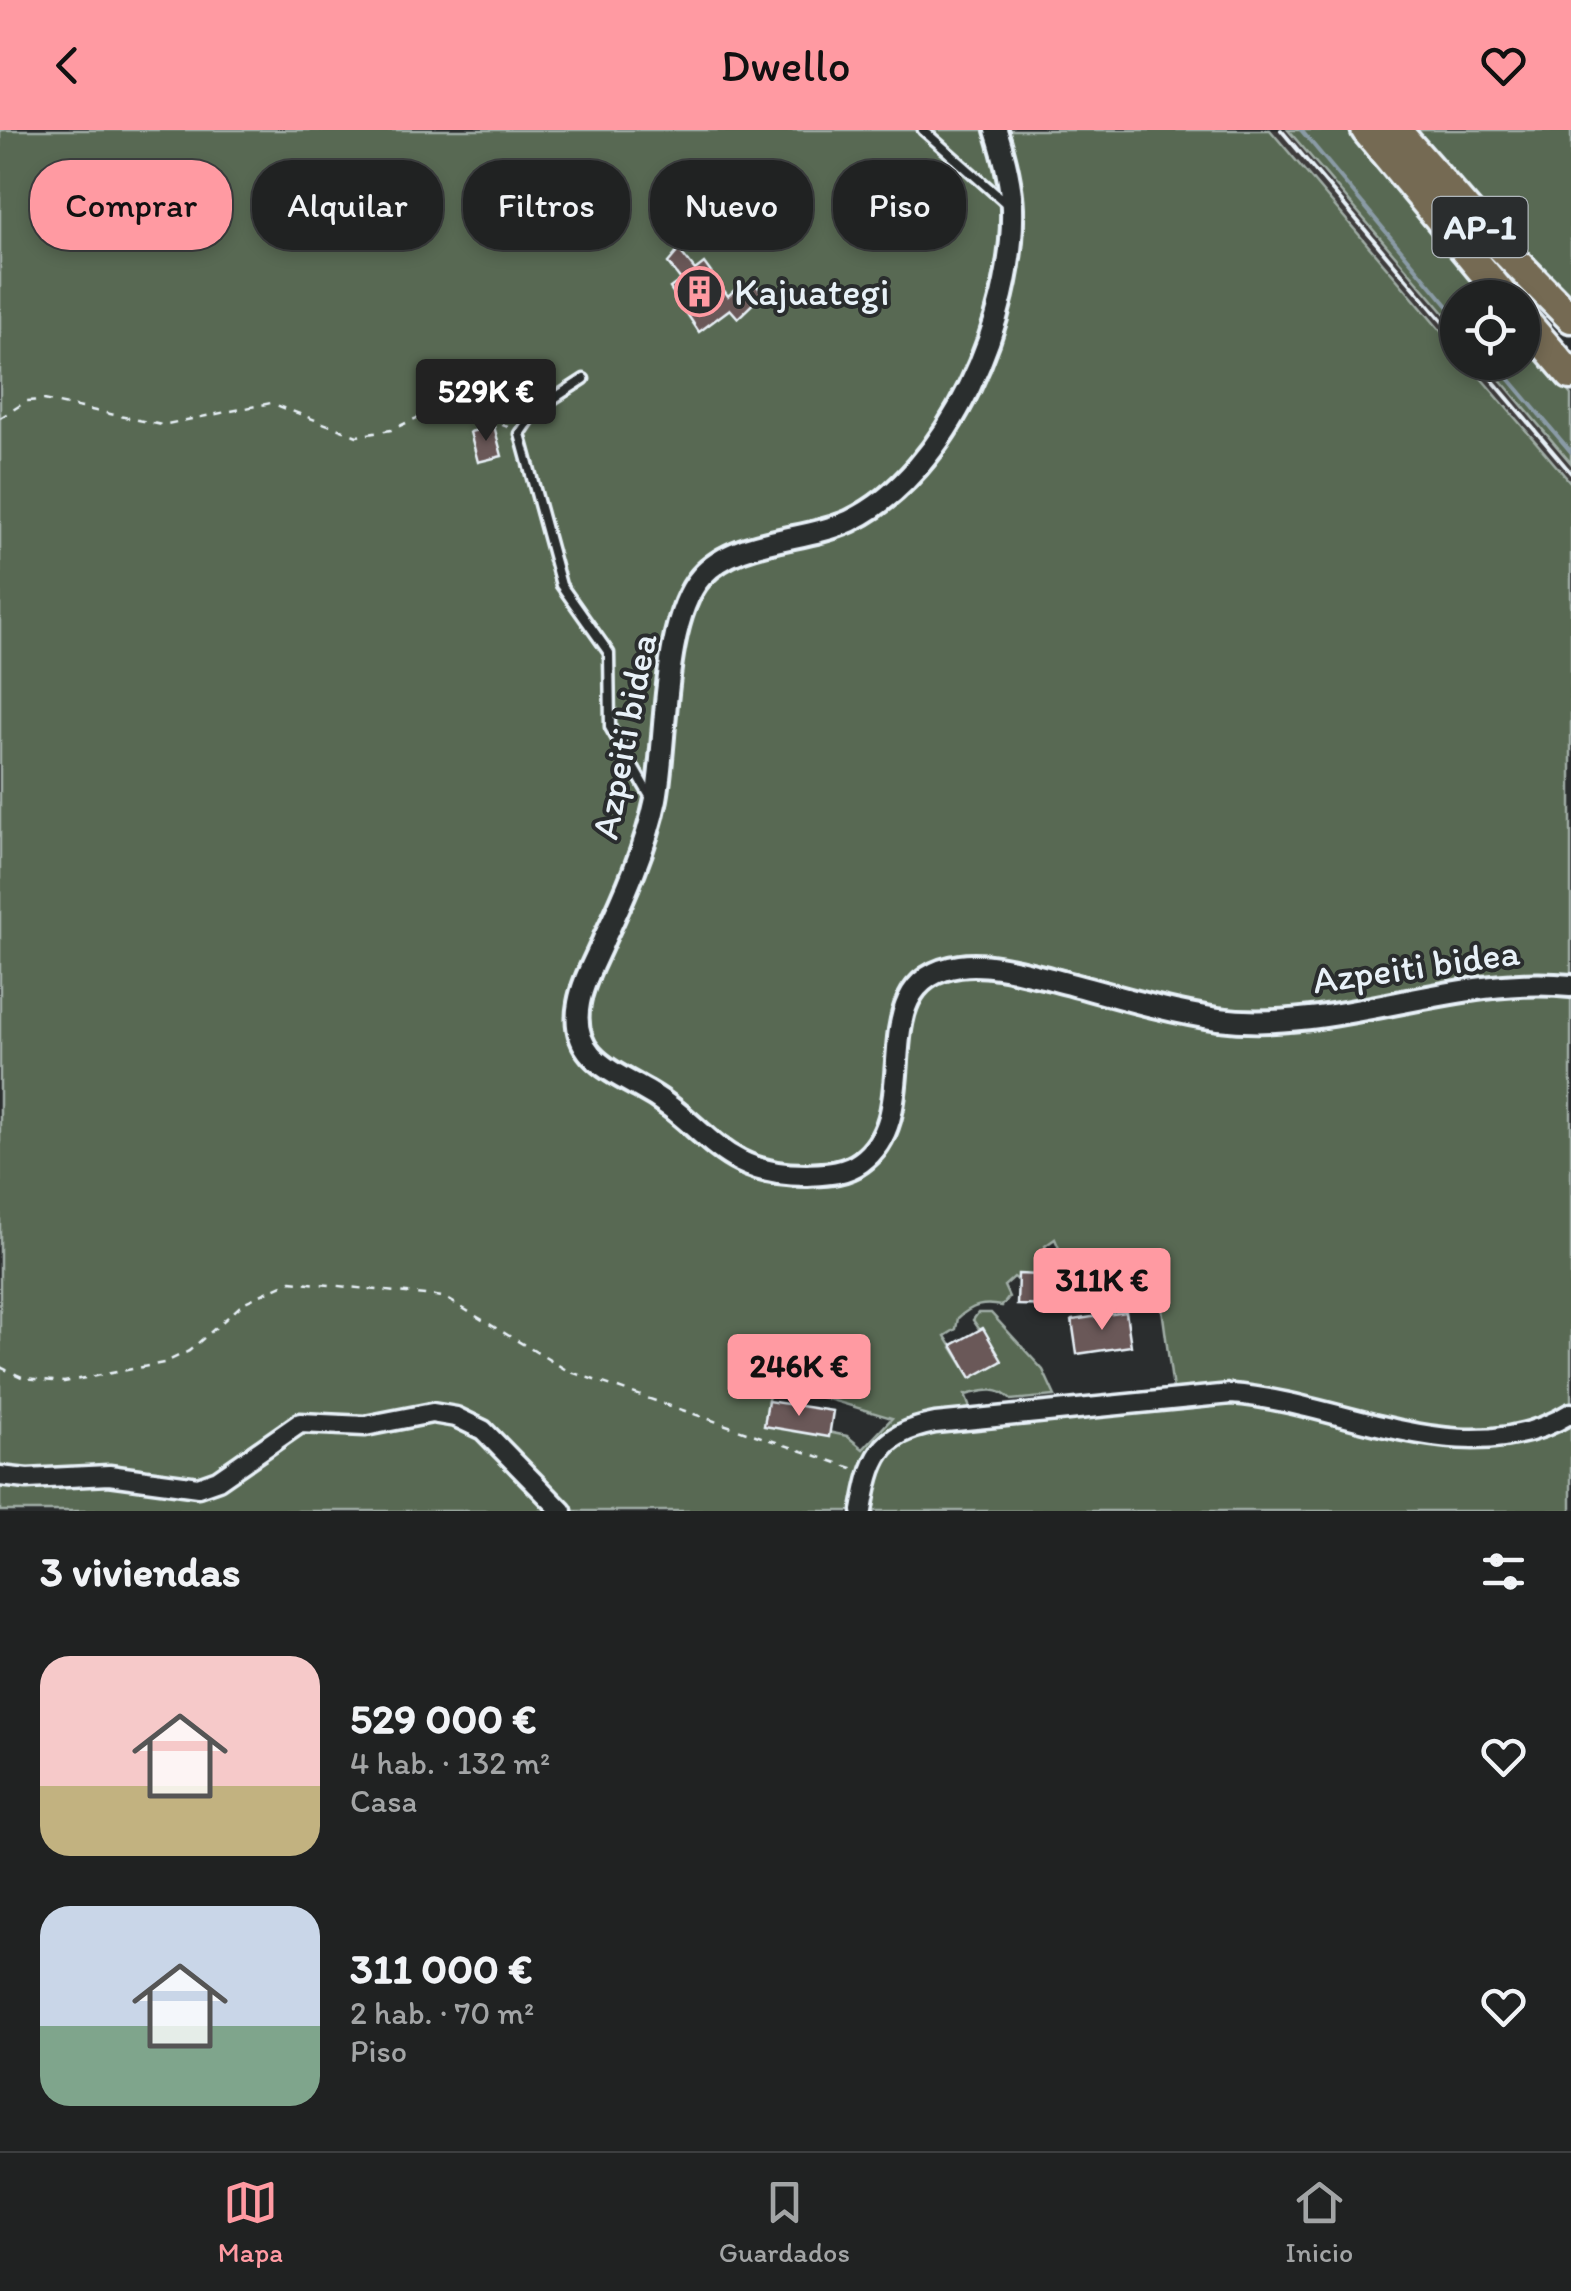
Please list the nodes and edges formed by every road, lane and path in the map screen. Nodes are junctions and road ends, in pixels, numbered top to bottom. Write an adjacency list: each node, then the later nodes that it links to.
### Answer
1 (923, 130): 5 (lane)
2 (996, 130): 5 (main road, Azpeiti bidea)
3 (1366, 130): 6 (highway, AP-1)
4 (1396, 130): 7 (highway, AP-1)
5 (1012, 208): 13 (main road, Azpeiti bidea)
6 (1490, 280)
7 (1571, 318)
8 (1540, 339): 9 (highway)
9 (1571, 374)
10 (584, 379): 12 (lane)
11 (0, 418): 12 (path)
12 (519, 430): 13 (lane)
13 (654, 805): 14 (main road, Azpeiti bidea)
14 (1571, 986)
15 (0, 1368): 17 (path)
16 (1571, 1413): 17 (street)
17 (868, 1474): 20 (street)
18 (0, 1476): 19 (street)
19 (562, 1511)
20 (862, 1511)

